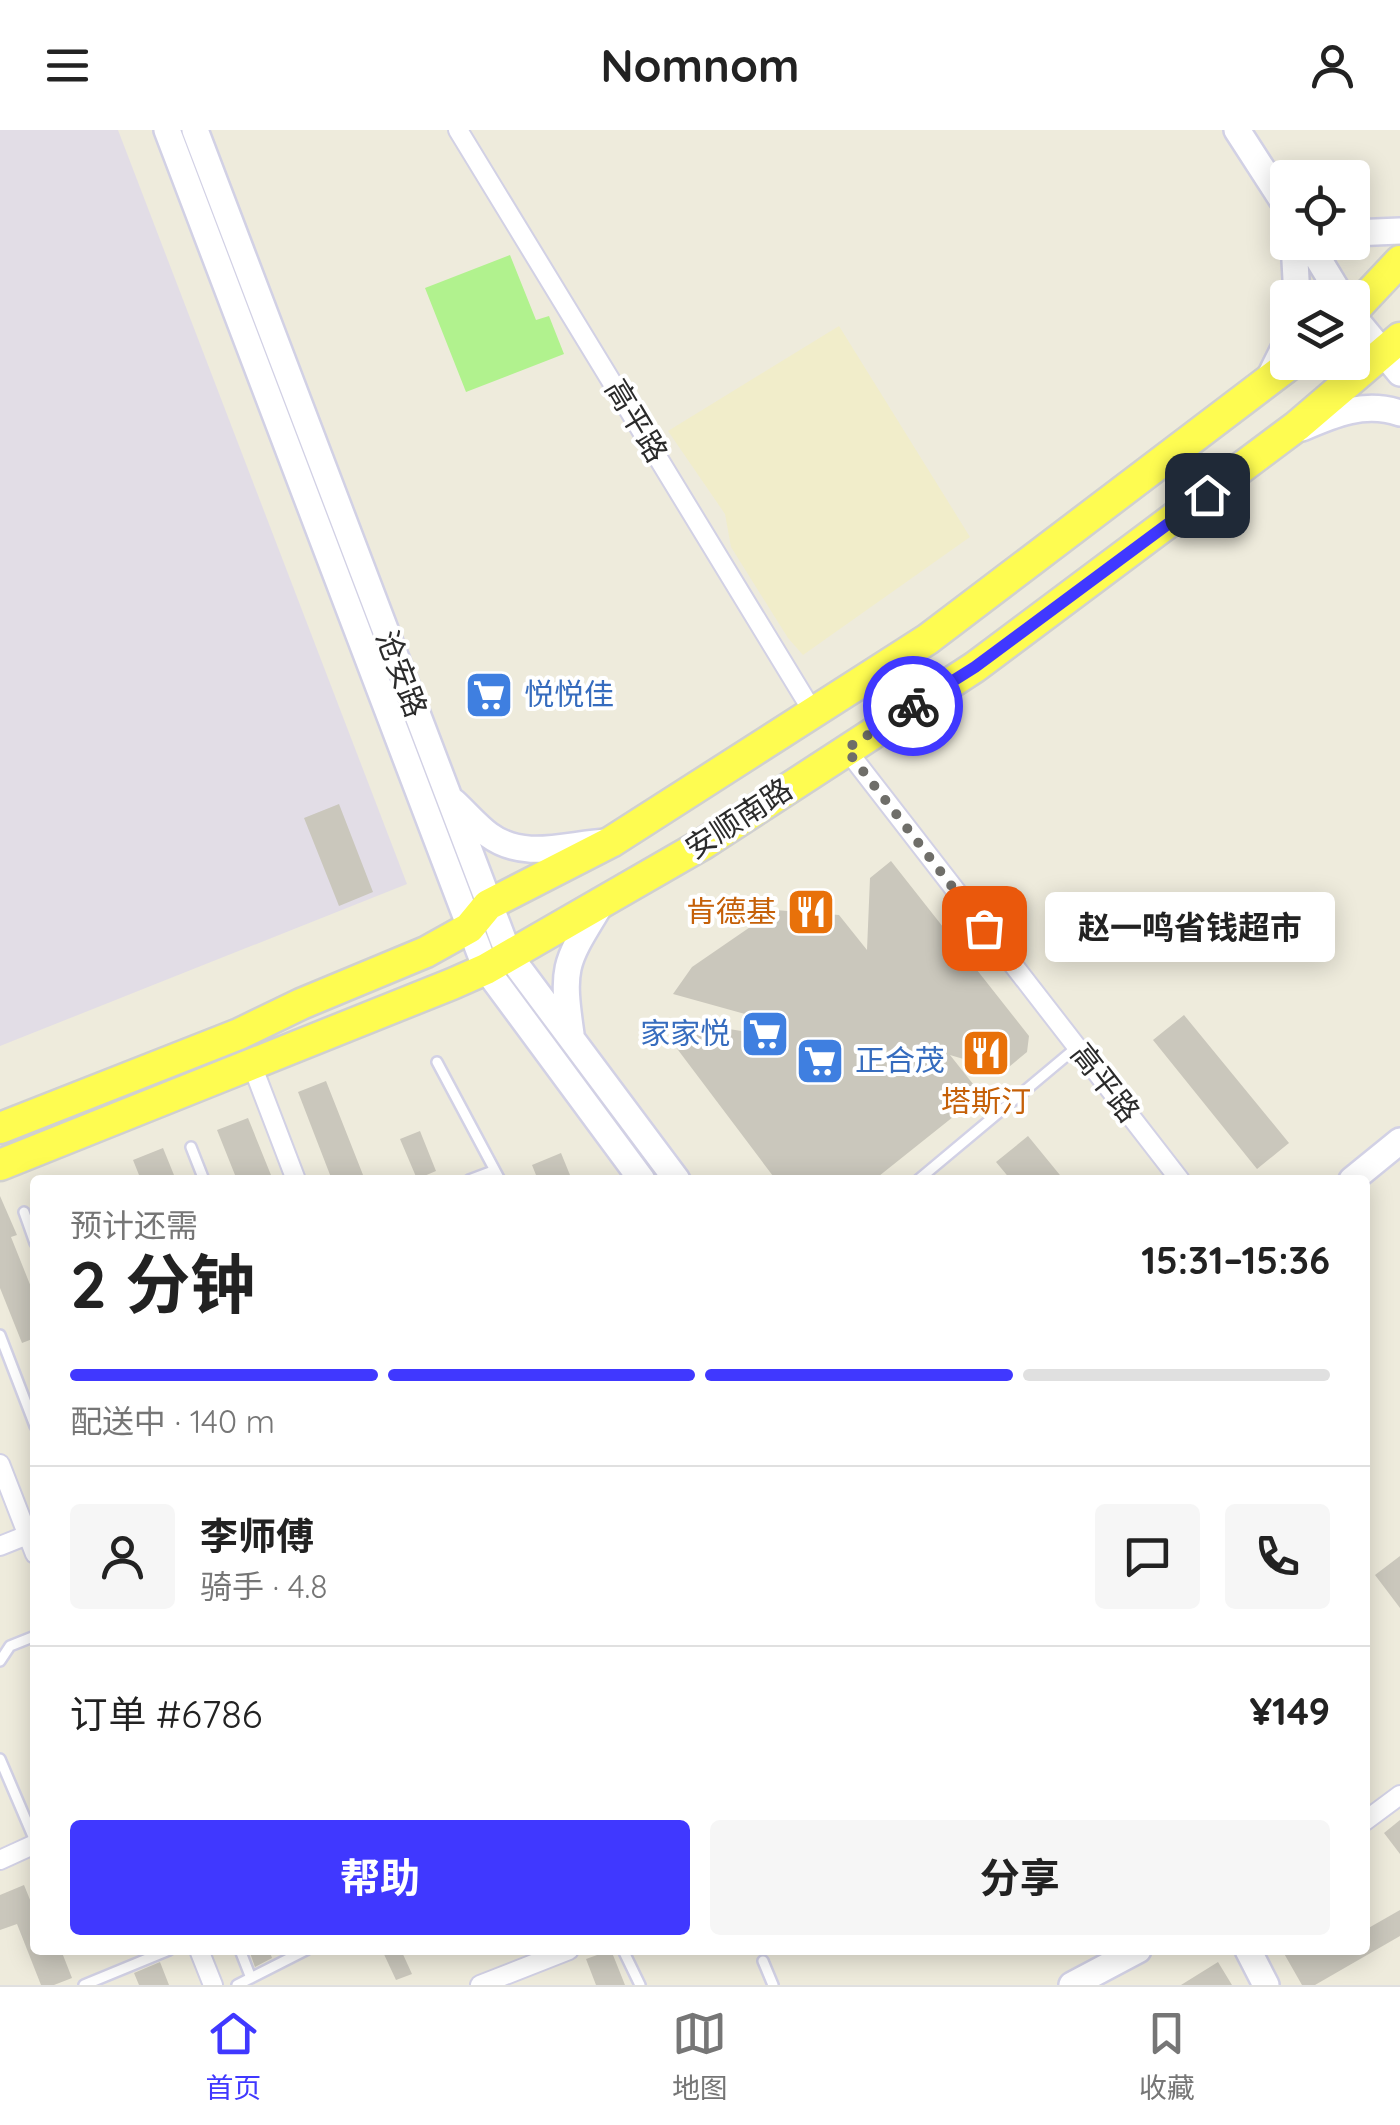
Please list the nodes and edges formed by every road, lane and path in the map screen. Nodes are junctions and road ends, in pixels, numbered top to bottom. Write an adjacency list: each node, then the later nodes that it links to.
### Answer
1 (167, 130): 22 (street)
2 (195, 130): 19 (street, 沧安路)
3 (458, 130): 17 (street, 高平路)
4 (1237, 130): 5 (street)
5 (1270, 181)
6 (1400, 231): 7 (street)
7 (1370, 232)
8 (1400, 261): 9 (main road)
9 (1370, 294)
10 (1370, 331): 11 (street)
11 (1394, 355): 16 (main road, 安顺南路)
12 (1270, 375): 14 (street)
13 (1272, 380): 14 (main road, 安顺南路)
14 (1264, 387): 17 (main road, 安顺南路)
15 (1400, 412): 16 (street)
16 (1283, 436): 18 (main road, 安顺南路)
17 (813, 712): 20 (main road, 安顺南路)
18 (846, 749): 21 (main road, 安顺南路); 25 (street, 高平路)
19 (447, 795): 20 (street); 22 (street, 沧安路)
20 (612, 842): 22 (main road, 安顺南路)
21 (601, 904): 23 (main road, 安顺南路); 24 (street)
22 (478, 917): 23 (street, 沧安路); 28 (main road, 安顺南路)
23 (498, 962): 24 (street, 沧安路); 27 (main road, 安顺南路); 35 (street, 沧安路)
24 (571, 1039): 36 (street, 沧安路)
25 (1077, 1047): 37 (lane); 38 (street, 高平路)
26 (436, 1062): 34 (lane)
27 (252, 1065): 31 (main road, 安顺南路); 33 (street)
28 (0, 1128)
29 (191, 1147): 32 (lane)
30 (1397, 1151): 39 (street)
31 (0, 1166)
32 (202, 1175)
33 (294, 1175)
34 (496, 1175)
35 (639, 1175)
36 (673, 1175)
37 (924, 1175)
38 (1176, 1175)
39 (1360, 1175)
40 (24, 1212): 41 (lane)
41 (30, 1229)
42 (0, 1335): 43 (lane)
43 (30, 1413)
44 (0, 1464): 45 (street)
45 (30, 1532)
46 (30, 1534): 47 (street)
47 (0, 1546)
48 (30, 1638): 49 (lane)
49 (0, 1661)
50 (0, 1760): 53 (lane)
51 (1400, 1795): 52 (street)
52 (1370, 1818)
53 (30, 1830)
54 (30, 1845): 55 (street)
55 (0, 1860)
56 (158, 1955): 66 (lane)
57 (200, 1955): 67 (street)
58 (242, 1955): 65 (lane)
59 (296, 1955): 65 (lane)
60 (544, 1955): 69 (street)
61 (625, 1955): 70 (lane)
62 (1129, 1955): 72 (street)
63 (1251, 1955): 73 (street)
64 (763, 1961): 71 (lane)
65 (252, 1978): 68 (lane)
66 (84, 1985)
67 (213, 1985)
68 (238, 1985)
69 (480, 1985)
70 (640, 1985)
71 (773, 1985)
72 (1072, 1985)
73 (1266, 1985)

